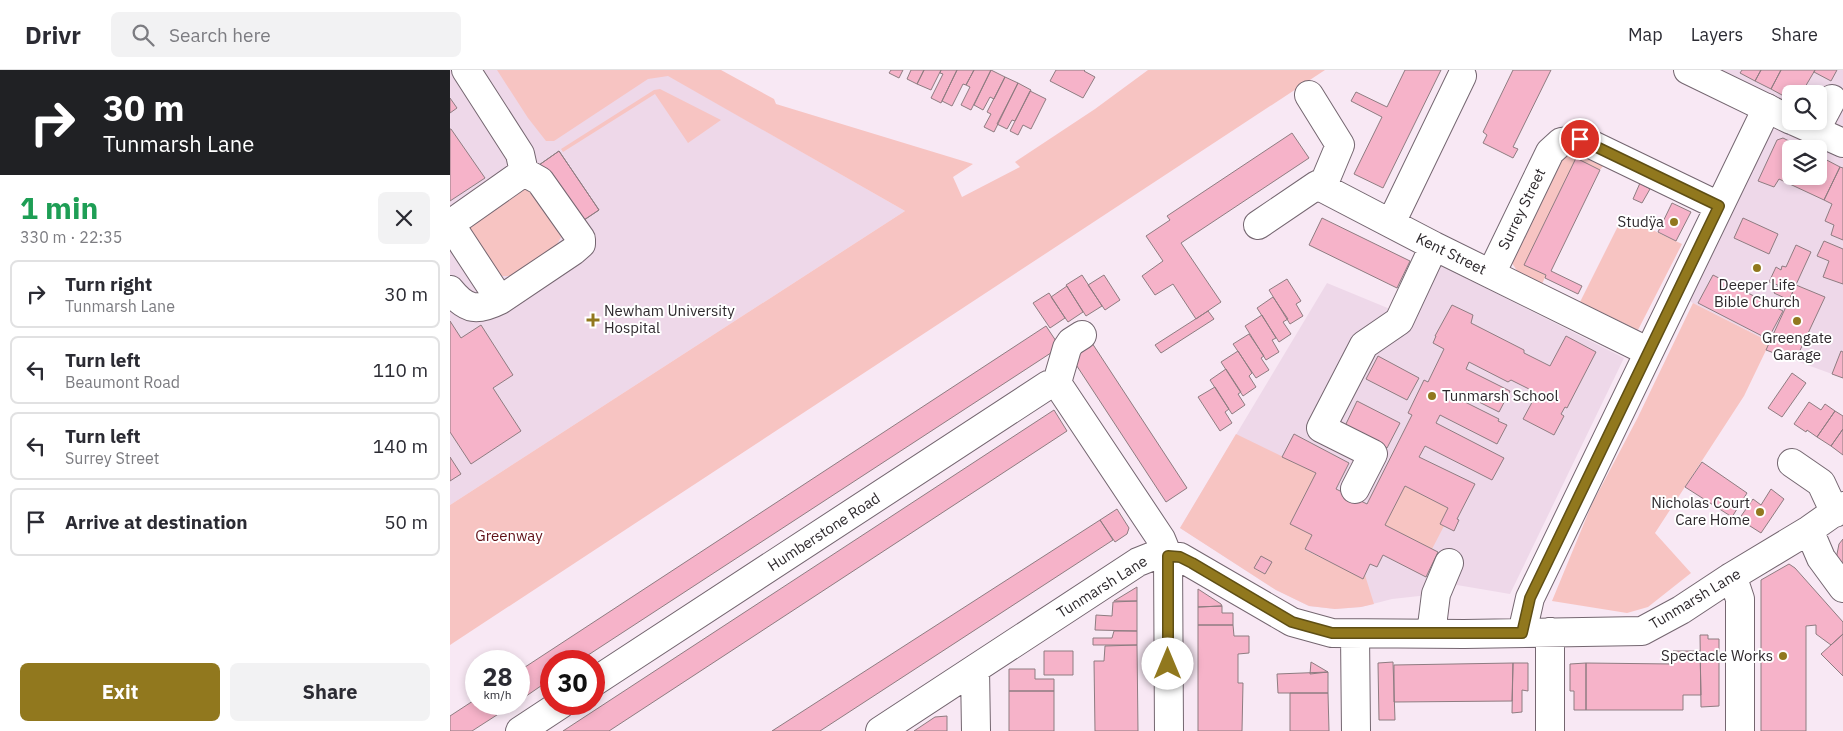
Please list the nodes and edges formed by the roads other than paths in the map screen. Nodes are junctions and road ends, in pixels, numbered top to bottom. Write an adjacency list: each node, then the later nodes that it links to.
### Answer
1 (466, 70): 11 (street)
2 (1688, 70): 7 (street)
3 (1462, 76): 14 (street)
4 (1309, 95): 12 (street)
5 (1832, 99): 6 (street)
6 (1827, 103)
7 (1767, 108): 8 (street); 13 (street)
8 (1782, 115)
9 (1814, 130): 10 (street)
10 (1843, 143)
11 (524, 172): 15 (street); 20 (street)
12 (1322, 188): 14 (street, Kent Street); 16 (street)
13 (1719, 206): 18 (street, Surrey Street); 22 (street)
14 (1391, 223): 17 (street, Kent Street)
15 (452, 224): 20 (street)
16 (1258, 225)
17 (1434, 246): 18 (street, Kent Street); 25 (street)
18 (1491, 274): 22 (street, Kent Street)
19 (450, 290): 20 (street)
20 (500, 300)
21 (1082, 334): 23 (street)
22 (1649, 352): 33 (street)
23 (1056, 386): 28 (street); 37 (street, Humberstone Road)
24 (1792, 463): 26 (street)
25 (1355, 490)
26 (1839, 509): 27 (street, Tunmarsh Lane)
27 (1809, 530): 30 (street, Tunmarsh Lane); 31 (street)
28 (1168, 556): 34 (street, Tunmarsh Lane); 36 (street, Tunmarsh Lane); 42 (street)
29 (1449, 563): 35 (street)
30 (1731, 577): 32 (street, Tunmarsh Lane); 45 (street)
31 (1843, 588)
32 (1550, 632): 33 (street, Tunmarsh Lane); 44 (street)
33 (1522, 633): 35 (street, Tunmarsh Lane)
34 (1355, 634): 35 (street, Tunmarsh Lane); 43 (street)
35 (1431, 634)
36 (975, 669): 40 (street, Tunmarsh Lane); 41 (street)
37 (605, 675)
38 (544, 715): 39 (street)
39 (520, 731)
40 (880, 731)
41 (976, 731)
42 (1169, 731)
43 (1356, 731)
44 (1550, 731)
45 (1740, 731)

